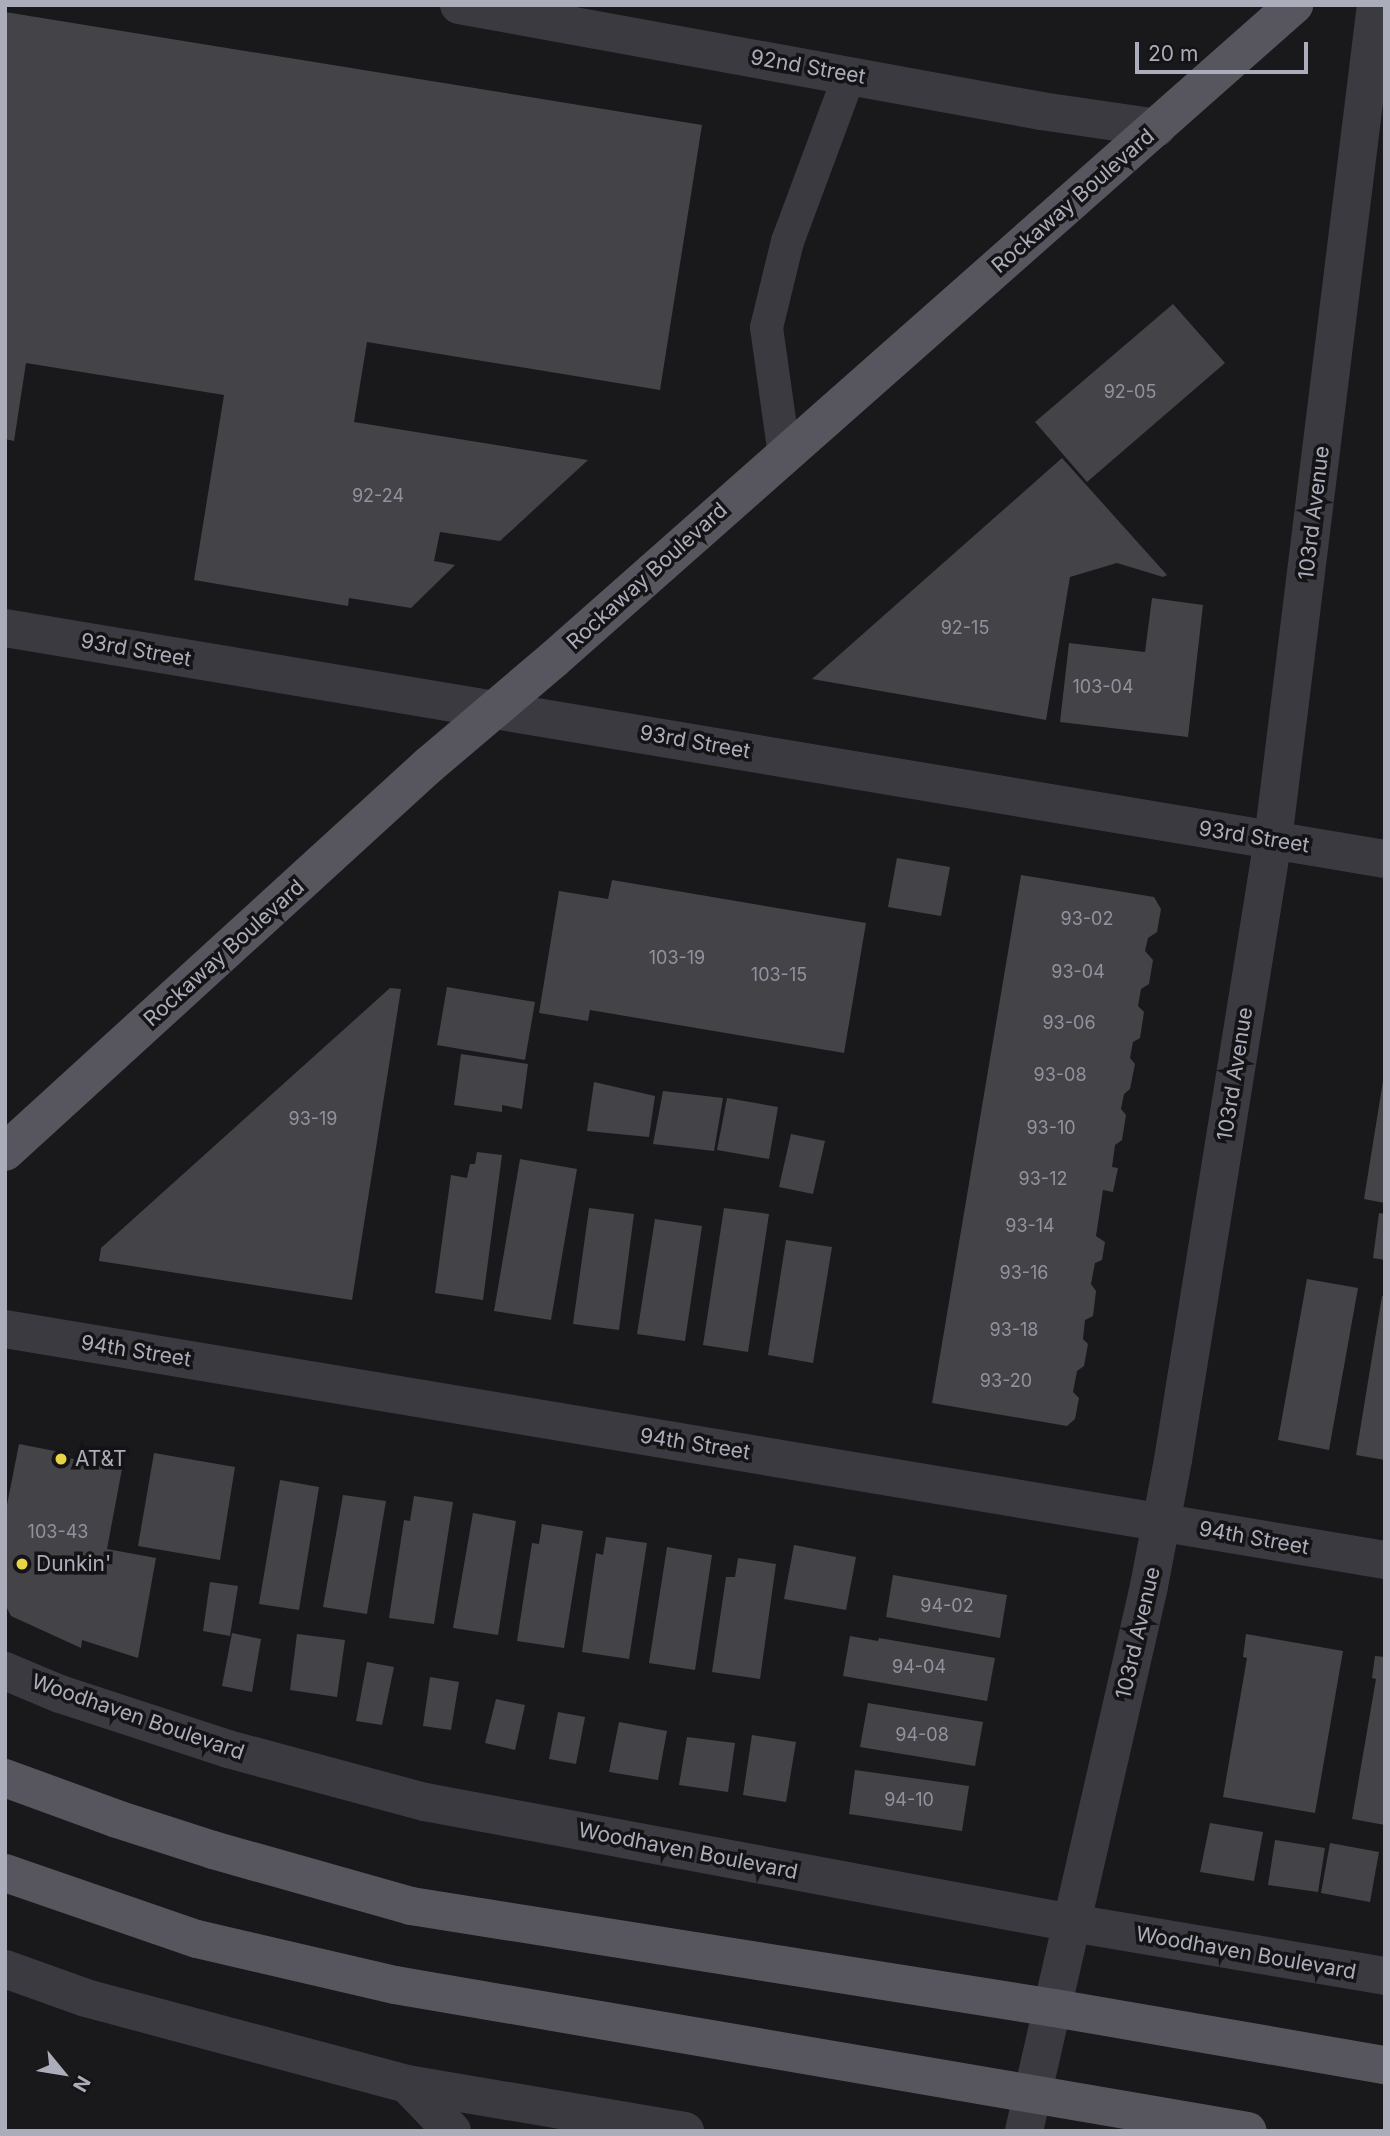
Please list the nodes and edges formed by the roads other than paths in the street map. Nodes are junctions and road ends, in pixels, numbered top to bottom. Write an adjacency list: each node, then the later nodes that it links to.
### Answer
1 (459, 5): 4 (street, 92nd Street)
2 (1294, 5): 5 (main road, Rockaway Boulevard)
3 (1376, 5): 6 (street, 103rd Avenue)
4 (849, 74): 5 (street, 92nd Street); 7 (lane)
5 (1157, 128): 7 (main road, Rockaway Boulevard)
6 (1371, 160): 10 (street, 103rd Avenue)
7 (783, 455): 9 (main road, Rockaway Boulevard)
8 (5, 628): 9 (street, 93rd Street)
9 (491, 711): 10 (street, 93rd Street); 12 (main road, Rockaway Boulevard)
10 (1273, 840): 11 (street, 93rd Street); 14 (street, 103rd Avenue)
11 (1385, 859)
12 (5, 1152)
13 (5, 1329): 14 (street, 94th Street)
14 (1163, 1523): 15 (street, 94th Street); 19 (street, 103rd Avenue)
15 (1385, 1560)
16 (5, 1671): 19 (street, Woodhaven Boulevard)
17 (5, 1778): 22 (main road)
18 (5, 1873): 25 (main road)
19 (1072, 1923): 21 (street, Woodhaven Boulevard); 22 (street, 103rd Avenue)
20 (5, 1969): 24 (street)
21 (1385, 1976)
22 (1054, 2008): 23 (main road); 25 (street, 103rd Avenue)
23 (1385, 2065)
24 (407, 2084): 26 (street); 27 (street)
25 (1028, 2113): 28 (main road)
26 (453, 2131)
27 (685, 2131)
28 (1248, 2131)

